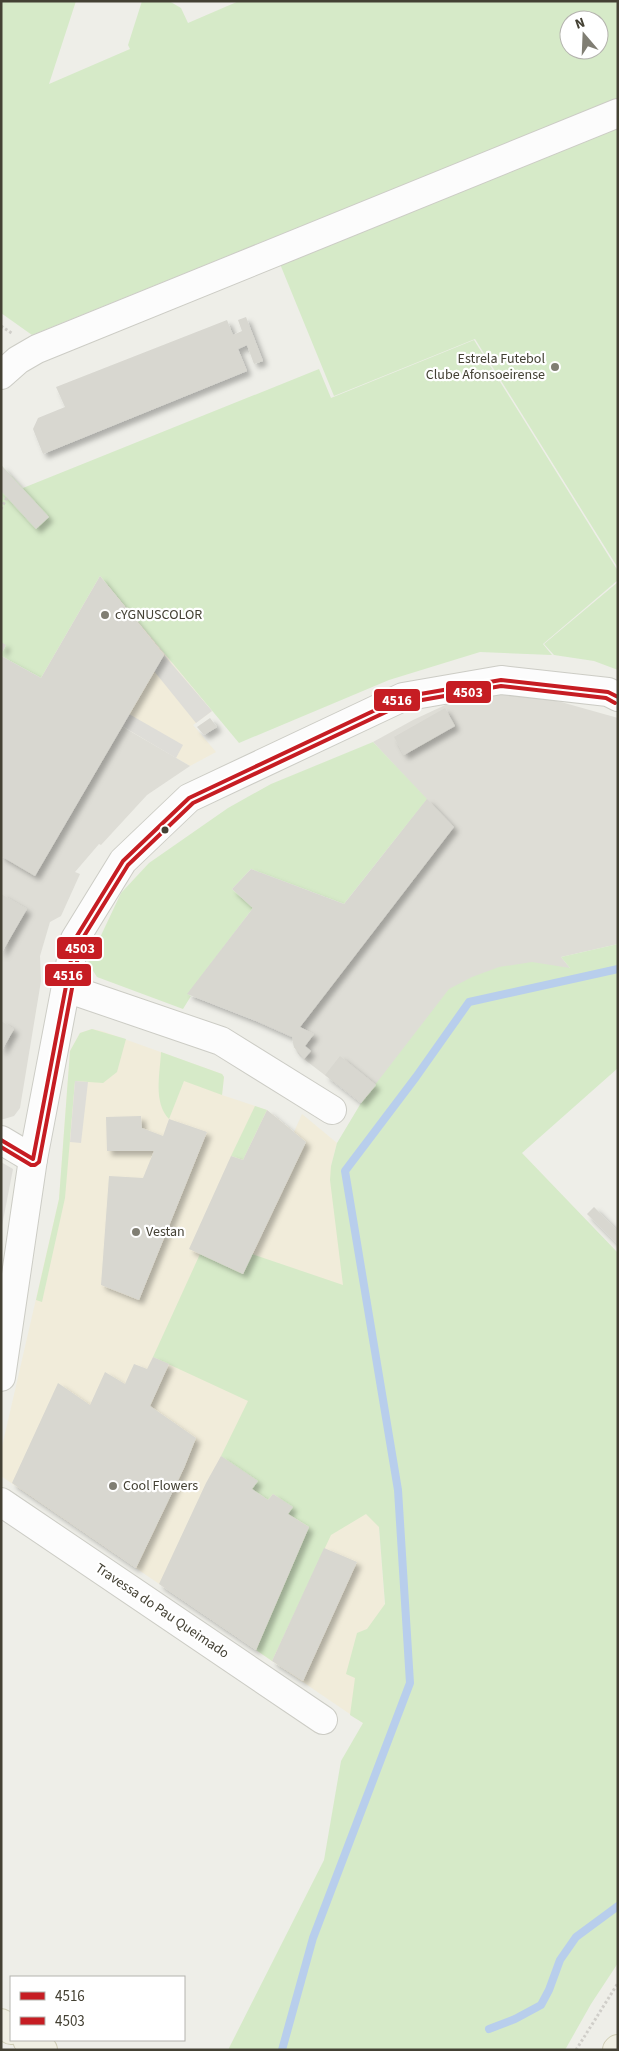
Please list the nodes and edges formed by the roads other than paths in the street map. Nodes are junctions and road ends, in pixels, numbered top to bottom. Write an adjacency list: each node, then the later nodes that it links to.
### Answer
1 (618, 113): 2 (street)
2 (1, 375)
3 (618, 697): 4 (street)
4 (66, 988): 5 (street); 7 (street)
5 (332, 1110)
6 (1, 1140): 7 (street)
7 (32, 1159): 8 (street)
8 (1, 1377)
9 (1, 1502): 10 (street, Travessa do Pau Queimado)
10 (323, 1720)
11 (29, 2041): 12 (main road)
12 (43, 2050)

